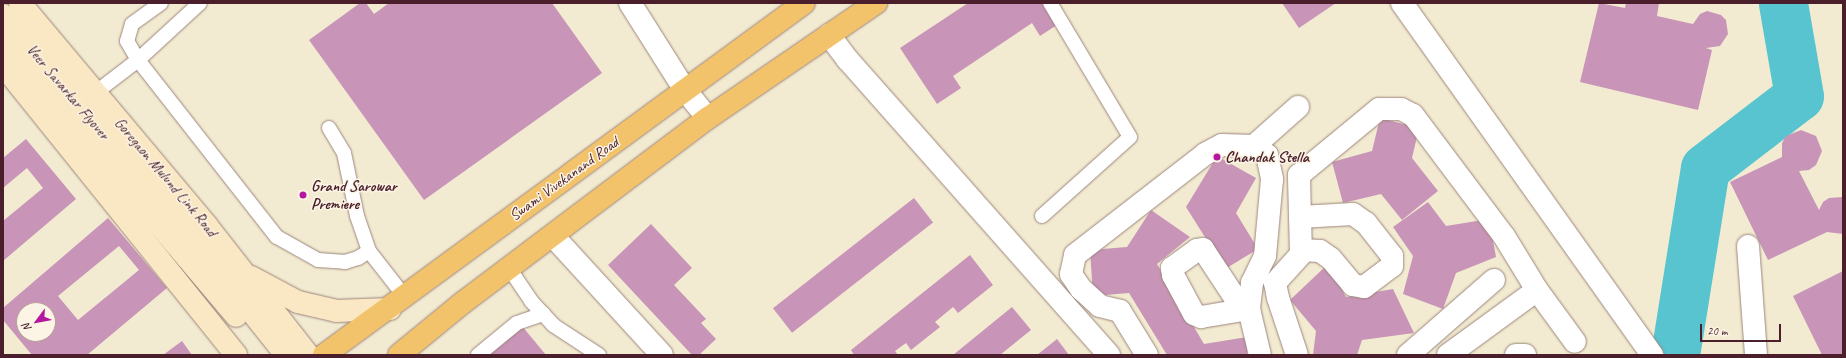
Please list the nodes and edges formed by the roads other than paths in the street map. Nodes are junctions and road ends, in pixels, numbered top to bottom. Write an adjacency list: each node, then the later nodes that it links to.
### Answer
1 (20, 3): 15 (main road, Goregaon Mulund Link Road)
2 (161, 3): 12 (lane)
3 (200, 3): 12 (lane)
4 (630, 3): 14 (street)
5 (804, 3): 14 (main road, Swami Vivekanand Road)
6 (876, 3): 10 (main road)
7 (1050, 3): 20 (lane)
8 (1402, 3): 33 (street)
9 (3, 15): 37 (main road, Veer Savarkar Flyover)
10 (829, 35): 17 (main road); 43 (street)
11 (3, 40): 36 (main road, Veer Savarkar Flyover)
12 (138, 60): 15 (lane); 26 (lane)
13 (4, 68): 35 (main road)
14 (685, 90): 17 (street); 30 (main road, Swami Vivekanand Road)
15 (95, 93): 22 (main road, Goregaon Mulund Link Road)
16 (1298, 107): 19 (street)
17 (708, 118): 23 (main road)
18 (329, 128): 26 (lane)
19 (1254, 146): 44 (street); 45 (street)
20 (1042, 216)
21 (1300, 217): 25 (street); 25 (street); 29 (street)
22 (207, 226): 30 (main road); 38 (main road, Goregaon Mulund Link Road)
23 (553, 236): 27 (main road); 42 (street)
24 (1748, 246): 51 (street)
25 (1301, 250): 46 (street)
26 (369, 251): 30 (lane)
27 (509, 268): 31 (lane); 34 (main road)
28 (1494, 280): 47 (street)
29 (1537, 290): 32 (street); 48 (street)
30 (398, 303): 39 (main road, Swami Vivekanand Road)
31 (543, 314): 40 (lane); 41 (lane)
32 (1575, 342)
33 (1648, 351)
34 (406, 352)
35 (236, 355)
36 (270, 355)
37 (286, 355)
38 (308, 355)
39 (324, 355)
40 (478, 355)
41 (599, 355)
42 (662, 355)
43 (1109, 355)
44 (1147, 355)
45 (1260, 355)
46 (1297, 355)
47 (1408, 355)
48 (1448, 355)
49 (1516, 355): 50 (street)
50 (1525, 355)
51 (1756, 355)

